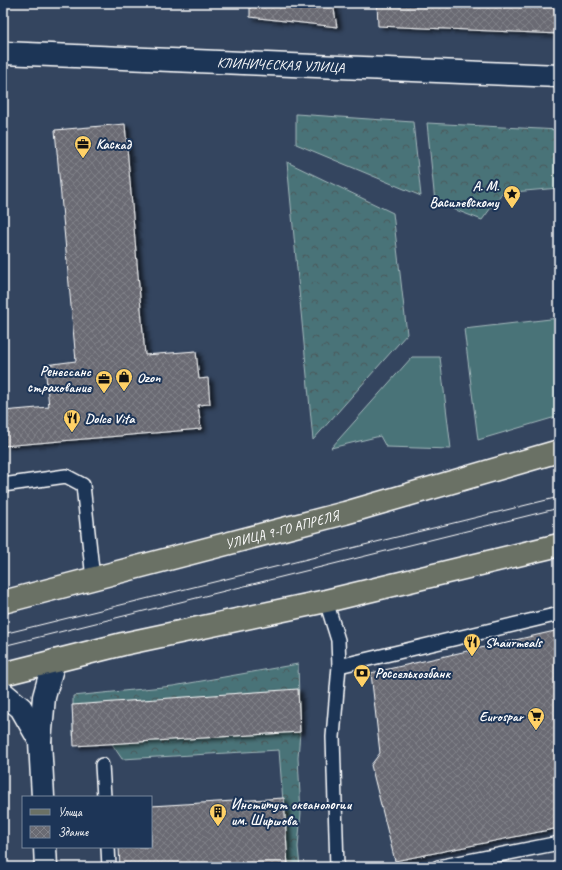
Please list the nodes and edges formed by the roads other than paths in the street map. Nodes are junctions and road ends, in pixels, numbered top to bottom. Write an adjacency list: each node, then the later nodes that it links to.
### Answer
1 (3, 53): 2 (street, КЛИНИЧЕСКАЯ УЛИЦА)
2 (559, 76)
3 (559, 452): 6 (main road, УЛИЦА 9-ГО АПРЕЛЯ)
4 (3, 485): 6 (lane)
5 (559, 545): 7 (main road)
6 (94, 579): 8 (main road, УЛИЦА 9-ГО АПРЕЛЯ)
7 (326, 601): 10 (main road); 11 (lane)
8 (3, 602)
9 (559, 614): 11 (lane)
10 (54, 661): 12 (main road); 14 (street)
11 (339, 666): 23 (lane)
12 (3, 674)
13 (3, 693): 14 (street)
14 (40, 741): 16 (street)
15 (102, 765): 17 (lane)
16 (43, 796)
17 (104, 796)
18 (559, 842): 24 (lane)
19 (45, 848): 21 (street)
20 (108, 848): 22 (lane)
21 (46, 867)
22 (109, 867)
23 (337, 867)
24 (438, 867)

